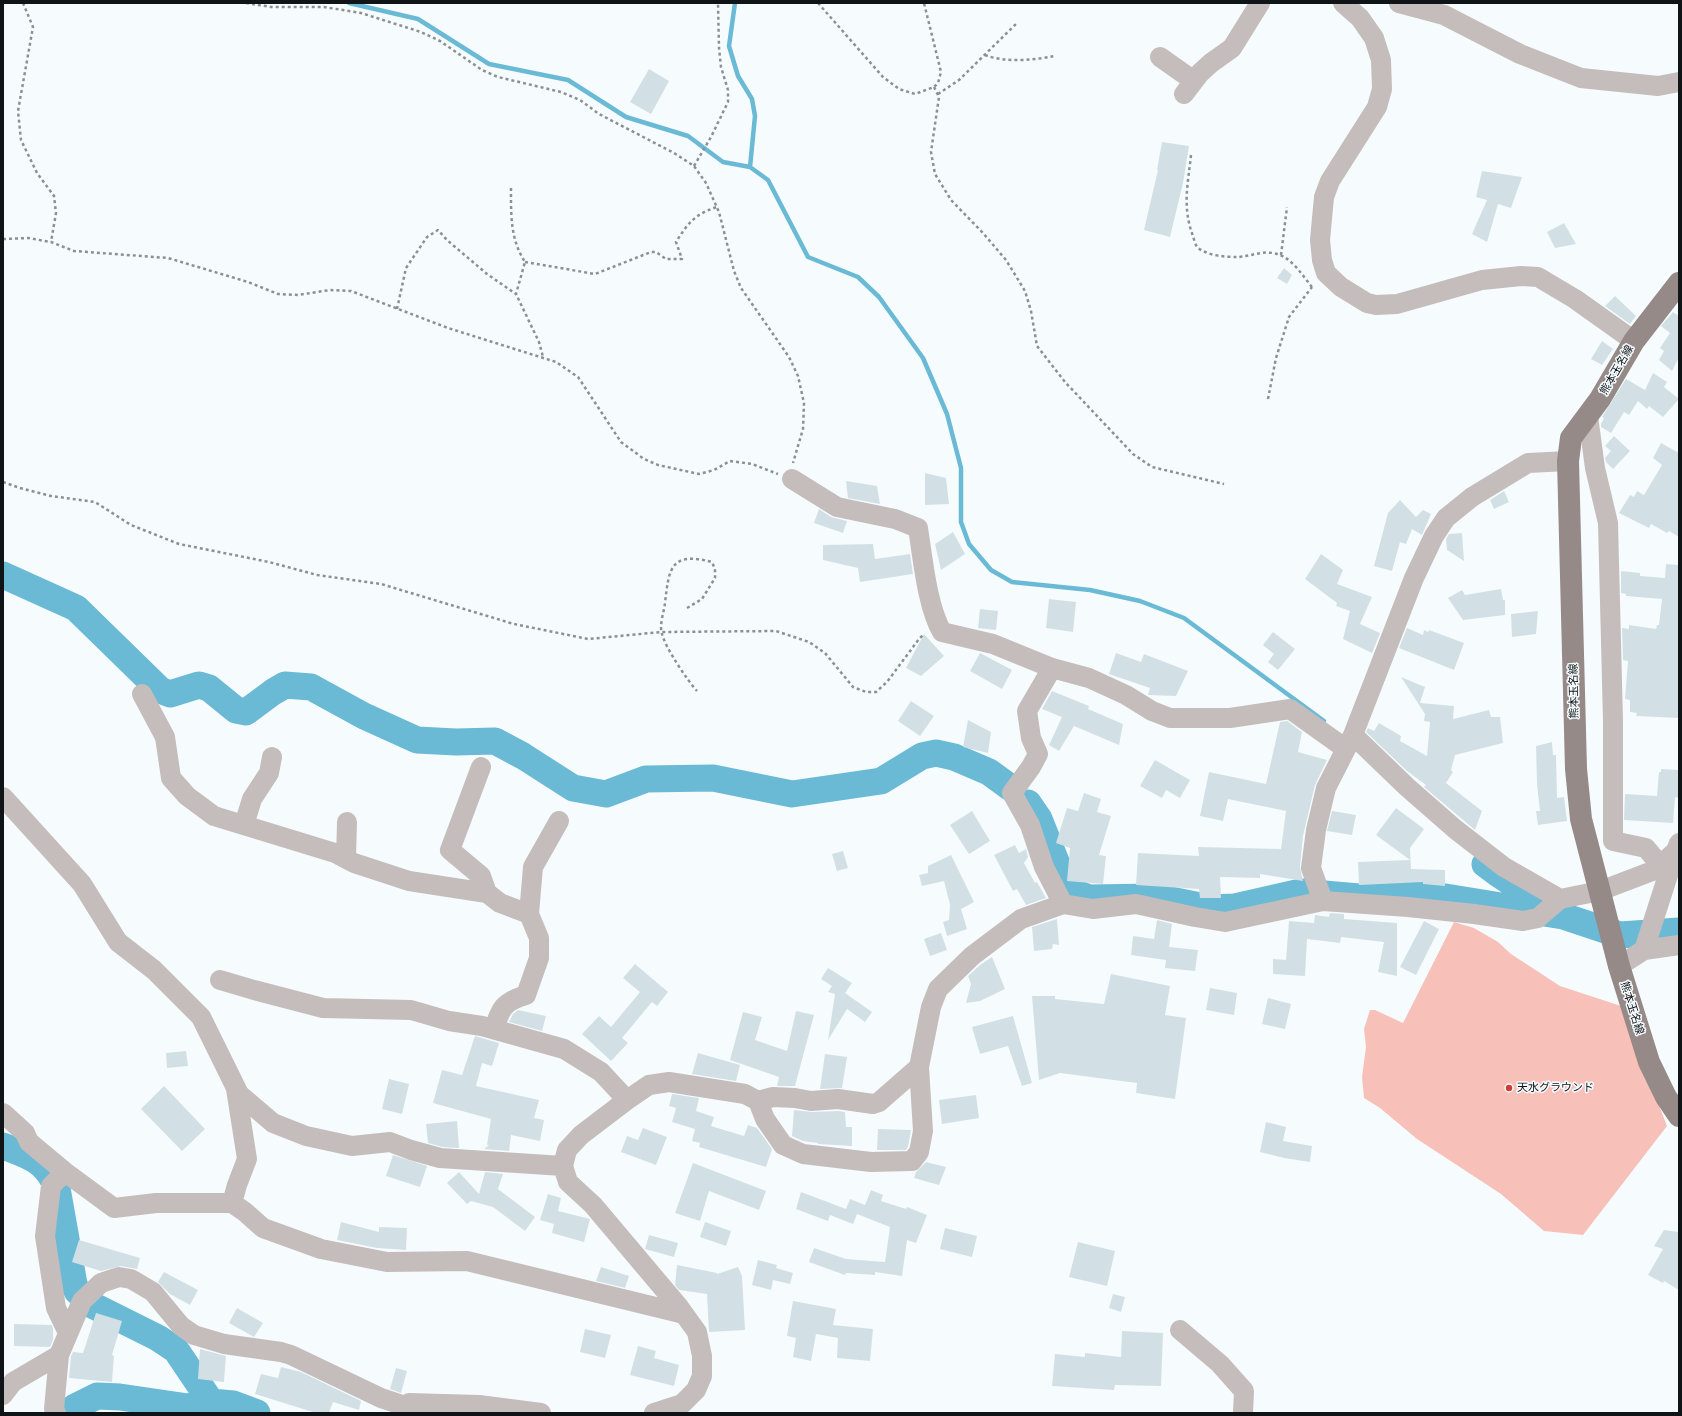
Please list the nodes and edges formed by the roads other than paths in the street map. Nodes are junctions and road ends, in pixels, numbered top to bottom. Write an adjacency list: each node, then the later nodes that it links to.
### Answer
1 (1260, 3): 4 (street)
2 (1343, 3): 7 (street)
3 (1399, 3): 5 (street)
4 (1160, 57)
5 (1679, 82)
6 (1679, 283): 7 (main road, 熊本玉名線)
7 (1634, 341): 8 (main road, 熊本玉名線)
8 (1588, 416): 9 (main road, 熊本玉名線); 22 (street)
9 (1568, 461): 13 (street); 23 (main road, 熊本玉名線)
10 (792, 480): 11 (street)
11 (1052, 668): 13 (street); 27 (street)
12 (142, 694): 19 (street)
13 (1350, 742): 25 (street); 26 (street)
14 (272, 757): 19 (street)
15 (480, 767): 24 (street)
16 (3, 797): 35 (street)
17 (559, 821): 28 (street)
18 (347, 822): 21 (street)
19 (244, 825): 21 (street)
20 (1677, 847): 22 (street); 29 (street)
21 (346, 858): 24 (street)
22 (1660, 865): 23 (street)
23 (1600, 891): 26 (street); 31 (main road, 熊本玉名線)
24 (487, 893): 28 (street)
25 (1320, 894): 26 (street); 27 (street)
26 (1558, 901)
27 (1063, 904): 34 (street)
28 (529, 914): 33 (street)
29 (1646, 945): 30 (street); 31 (street)
30 (1679, 945)
31 (1617, 956): 39 (main road, 熊本玉名線)
32 (220, 980): 33 (street)
33 (494, 1030): 36 (street)
34 (919, 1067): 37 (street); 37 (street)
35 (236, 1089): 40 (street); 42 (street)
36 (627, 1100): 37 (street); 40 (street)
37 (758, 1101)
38 (3, 1113): 41 (street)
39 (1679, 1116)
40 (563, 1166): 43 (street)
41 (59, 1178): 42 (street); 45 (street)
42 (232, 1203): 43 (street)
43 (684, 1314): 52 (street)
44 (1180, 1330): 53 (street)
45 (68, 1333): 46 (street); 48 (street)
46 (59, 1355): 47 (street); 49 (street)
47 (3, 1395)
48 (381, 1398): 50 (street); 51 (street)
49 (56, 1413)
50 (426, 1413)
51 (540, 1413)
52 (654, 1413)
53 (1243, 1413)

